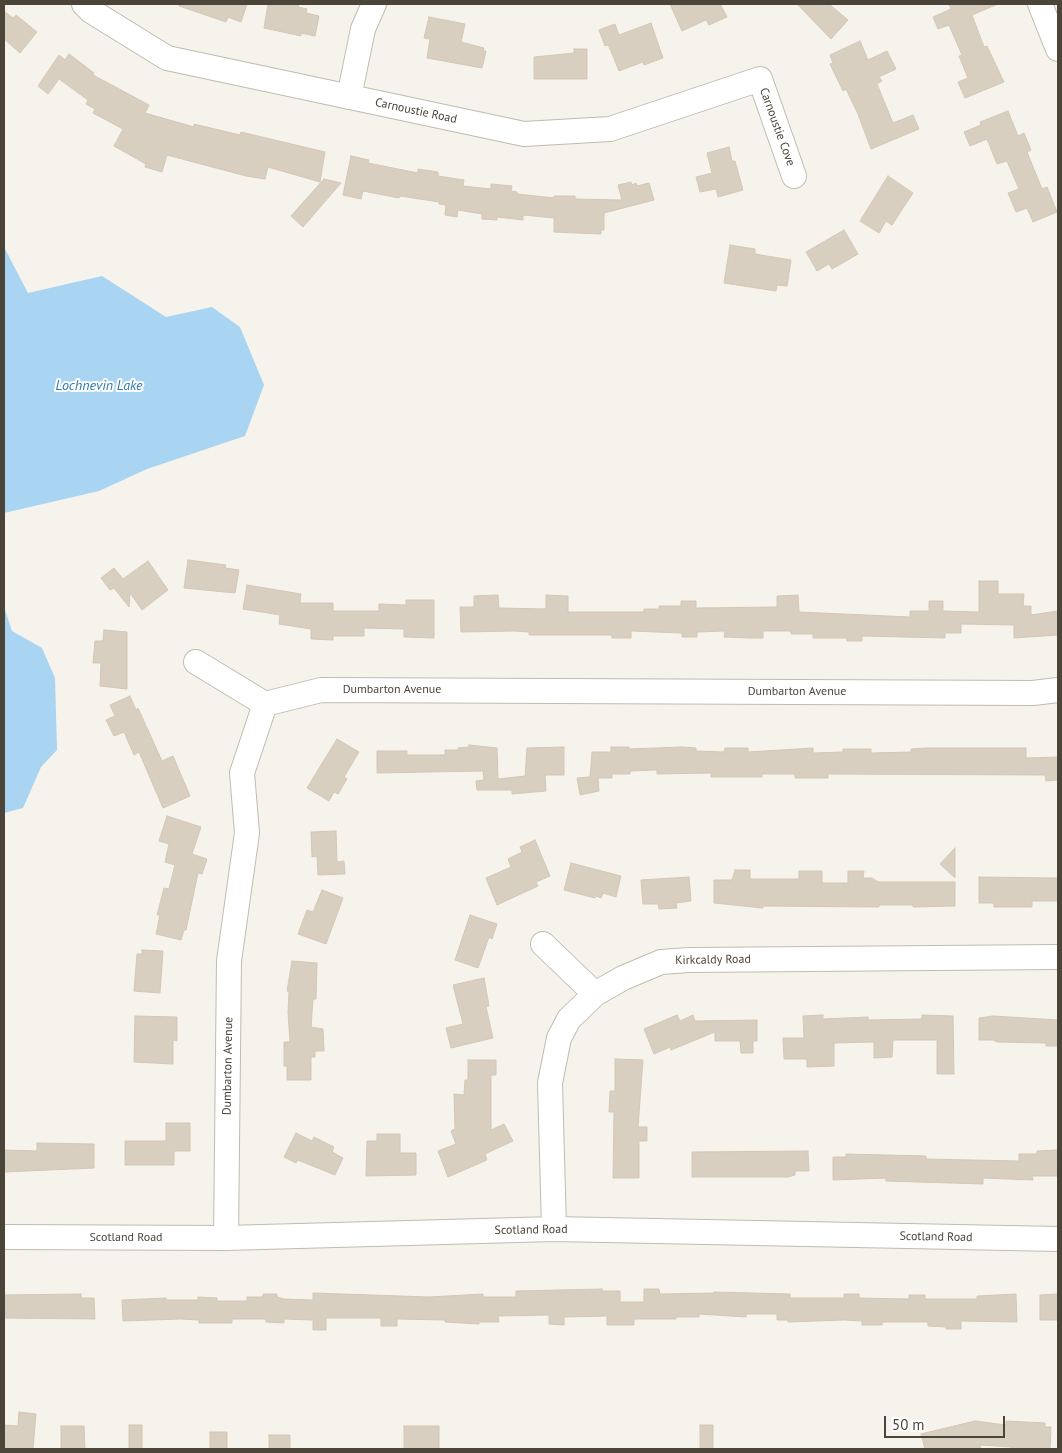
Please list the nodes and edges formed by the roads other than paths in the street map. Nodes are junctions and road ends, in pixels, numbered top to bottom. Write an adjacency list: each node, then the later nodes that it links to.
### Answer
1 (84, 4): 6 (street, Carnoustie Road)
2 (374, 4): 6 (street)
3 (1040, 4): 4 (street)
4 (1058, 49)
5 (760, 79): 6 (street, Carnoustie Road); 7 (street, Carnoustie Cove)
6 (350, 97)
7 (794, 176)
8 (196, 662): 10 (street)
9 (1058, 690): 10 (street, Dumbarton Avenue)
10 (266, 704): 16 (street, Dumbarton Avenue)
11 (543, 944): 13 (street)
12 (1058, 957): 13 (street, Kirkcaldy Road)
13 (595, 994): 14 (street, Kirkcaldy Road)
14 (554, 1229): 16 (street, Scotland Road); 17 (street, Scotland Road)
15 (4, 1237): 16 (street, Scotland Road)
16 (226, 1238)
17 (1058, 1239)

